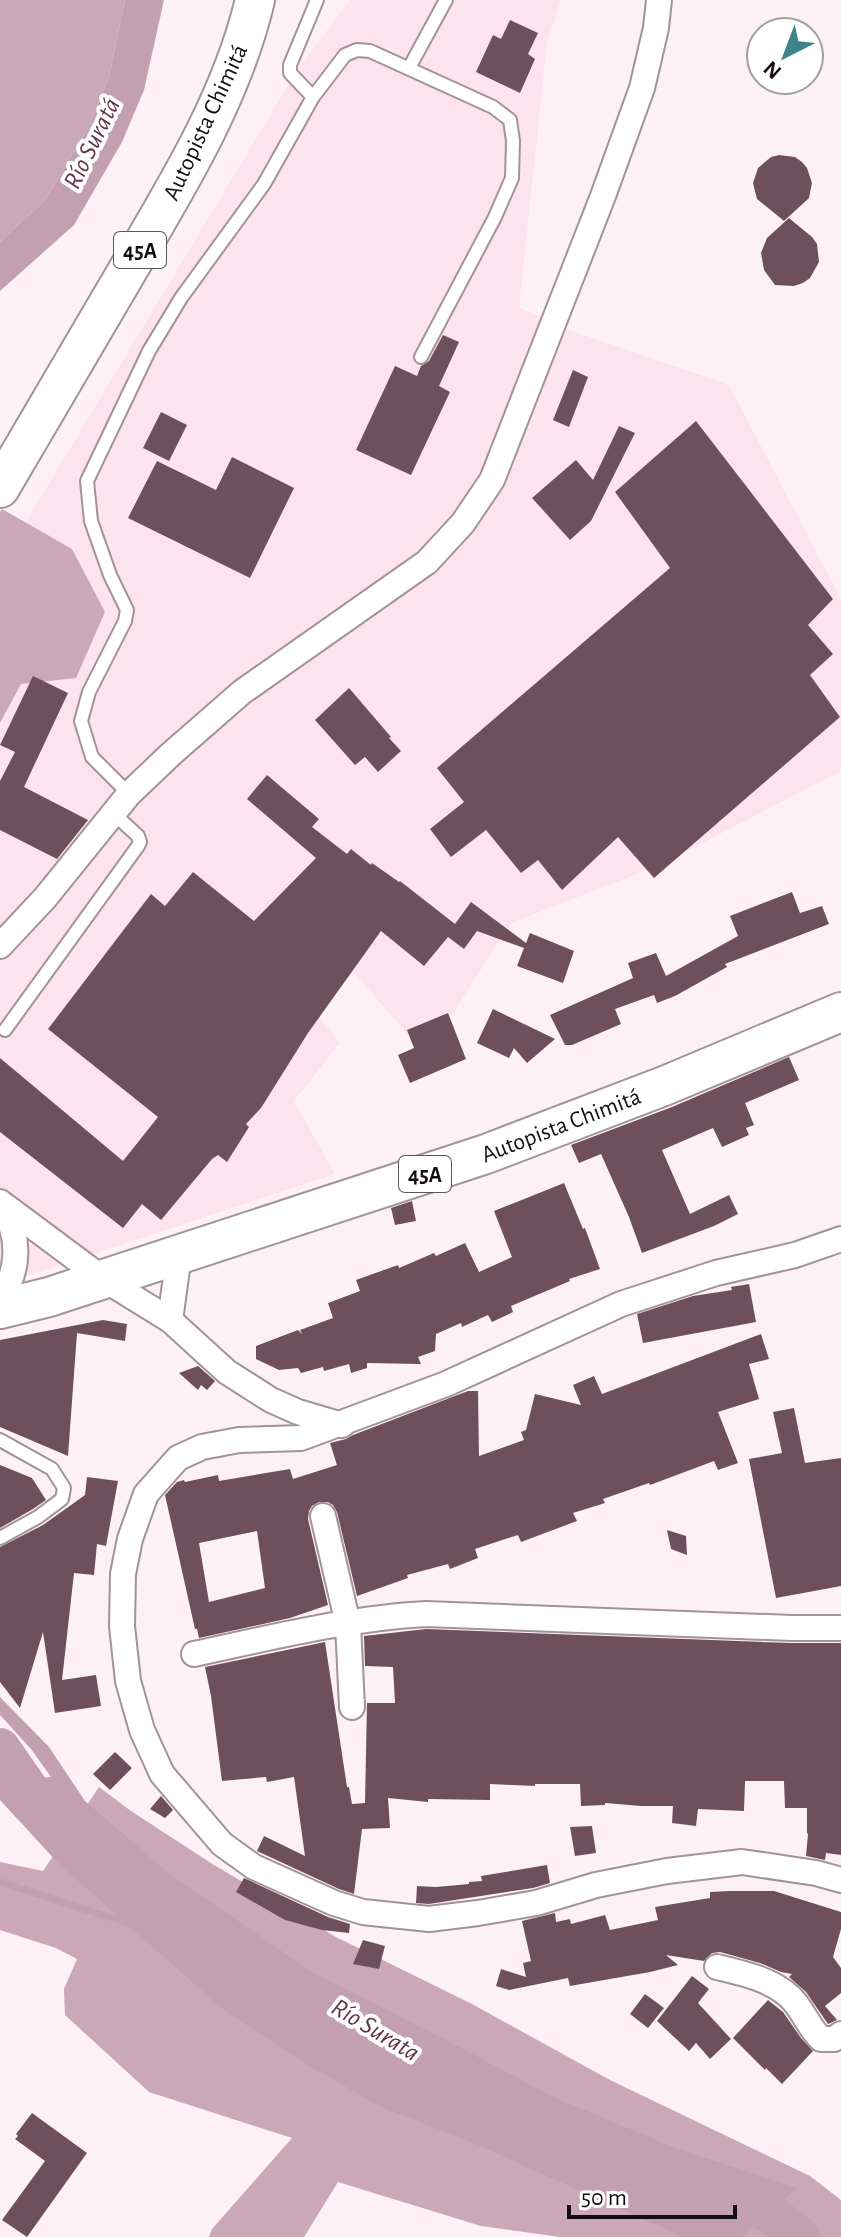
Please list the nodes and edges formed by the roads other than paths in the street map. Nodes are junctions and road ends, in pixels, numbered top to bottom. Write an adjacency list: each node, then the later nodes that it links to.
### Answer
1 (255, 0): 8 (highway, Autopista Chimitá / 45A)
2 (317, 0): 6 (lane)
3 (446, 0): 5 (lane)
4 (659, 0): 9 (street)
5 (409, 68): 6 (lane); 7 (lane)
6 (313, 97): 9 (lane)
7 (421, 357)
8 (0, 488)
9 (129, 794): 10 (street)
10 (113, 813): 11 (street); 13 (lane)
11 (0, 946)
12 (841, 1012): 16 (highway, Autopista Chimitá / 45A)
13 (5, 1030)
14 (1, 1204): 17 (street); 18 (street)
15 (841, 1239): 21 (street)
16 (179, 1255): 17 (highway, Autopista Chimitá / 45A); 20 (street)
17 (102, 1278): 19 (highway, Autopista Chimitá / 45A); 20 (street)
18 (0, 1299)
19 (0, 1309)
20 (170, 1320): 21 (street)
21 (342, 1425): 29 (street)
22 (0, 1440): 24 (lane)
23 (323, 1516): 25 (street)
24 (0, 1538)
25 (348, 1624): 26 (street); 27 (street); 28 (street)
26 (841, 1628)
27 (194, 1654)
28 (352, 1707)
29 (841, 1880)
30 (717, 1967): 31 (street)
31 (841, 2034)

